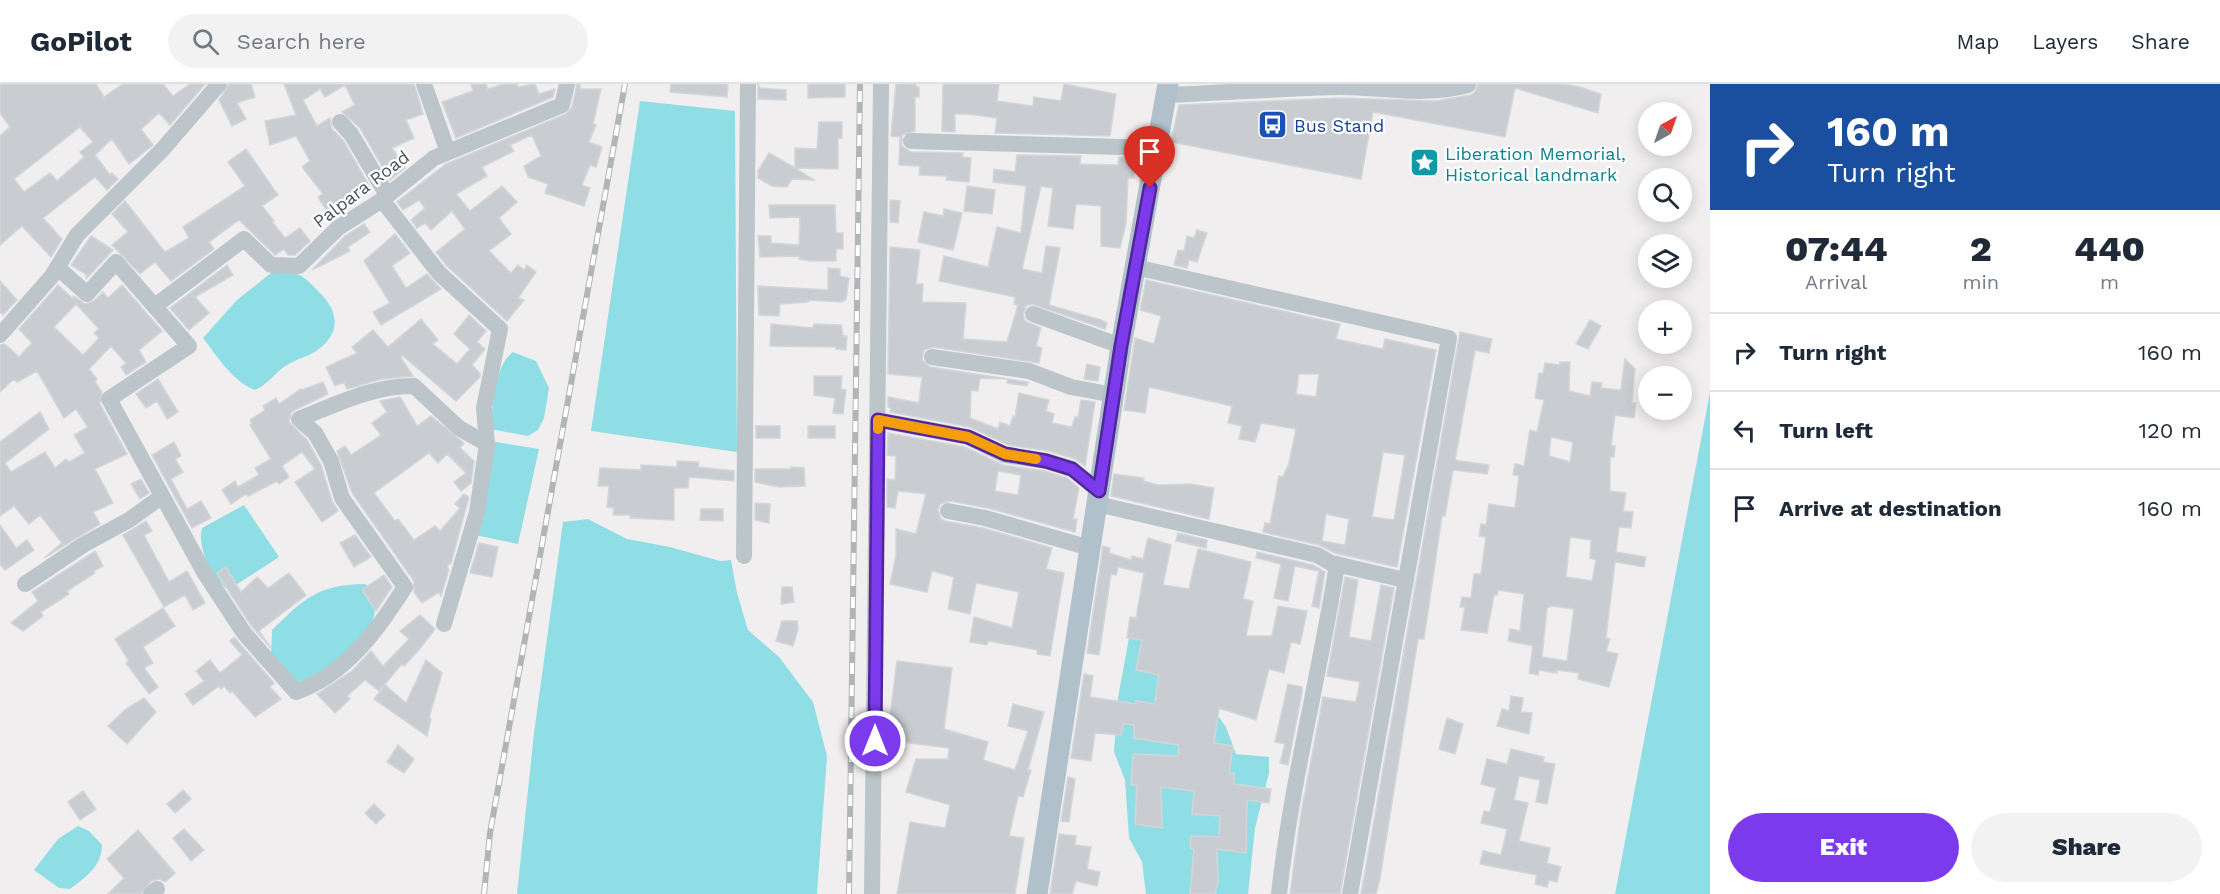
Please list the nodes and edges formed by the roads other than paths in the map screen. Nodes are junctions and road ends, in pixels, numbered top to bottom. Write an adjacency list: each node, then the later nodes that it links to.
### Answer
1 (219, 84): 13 (street)
2 (424, 84): 11 (street)
3 (567, 84): 11 (street, Palpara Road)
4 (748, 84): 27 (street)
5 (880, 84): 21 (street)
6 (1468, 85): 7 (street)
7 (1167, 90): 10 (main road)
8 (340, 122): 12 (street)
9 (911, 141): 10 (street)
10 (1158, 148): 14 (main road)
11 (447, 152): 12 (street, Palpara Road)
12 (384, 197): 15 (street, Palpara Road); 22 (street)
13 (57, 267): 15 (street); 17 (street)
14 (1135, 267): 18 (main road); 29 (street)
15 (155, 306): 23 (street)
16 (1034, 314): 18 (street)
17 (0, 335)
18 (1121, 346): 20 (main road)
19 (932, 357): 20 (street)
20 (1114, 395): 24 (main road)
21 (878, 420): 24 (street); 32 (street)
22 (487, 444): 23 (street); 31 (street)
23 (160, 497): 30 (street)
24 (1098, 497): 26 (main road); 28 (street)
25 (948, 511): 26 (street)
26 (1090, 548): 33 (main road)
27 (744, 556)
28 (1337, 564): 29 (street); 34 (street)
29 (1405, 580): 35 (street)
30 (25, 584)
31 (444, 624)
32 (872, 894)
33 (1037, 894)
34 (1279, 894)
35 (1350, 894)

